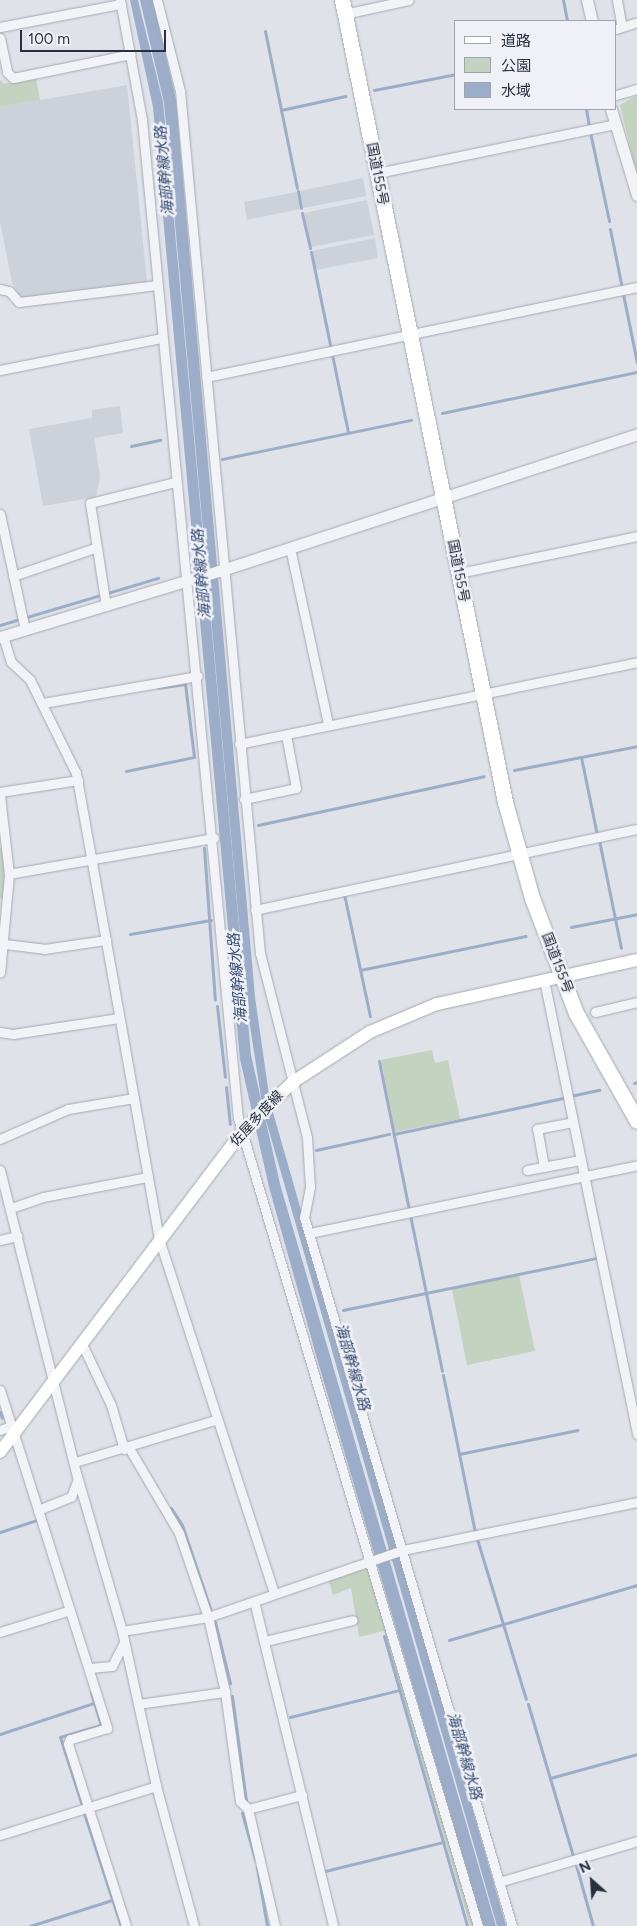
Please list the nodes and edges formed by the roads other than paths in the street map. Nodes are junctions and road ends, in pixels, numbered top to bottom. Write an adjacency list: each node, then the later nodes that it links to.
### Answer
1 (157, 0): 25 (street)
2 (409, 0): 6 (street)
3 (587, 0): 7 (street)
4 (616, 0): 10 (street)
5 (120, 2): 9 (street); 12 (street)
6 (343, 7): 17 (highway, 国道155号)
7 (592, 20)
8 (637, 22): 10 (street)
9 (0, 27)
10 (619, 28)
11 (0, 38): 12 (street)
12 (131, 54): 19 (street)
13 (637, 89): 14 (street)
14 (617, 95)
15 (611, 110): 16 (street)
16 (615, 124): 17 (street); 18 (street)
17 (377, 174): 22 (highway, 国道155号)
18 (637, 195)
19 (157, 285): 20 (street); 23 (street)
20 (0, 288)
21 (637, 288): 22 (street)
22 (410, 335): 25 (street); 28 (highway, 国道155号)
23 (161, 338): 24 (street); 27 (street)
24 (0, 370)
25 (206, 376): 33 (street)
26 (637, 434): 28 (street)
27 (175, 482): 31 (street); 36 (street)
28 (444, 498): 32 (street); 34 (highway, 国道155号)
29 (0, 514): 35 (street)
30 (637, 536): 34 (street)
31 (95, 548): 35 (street); 37 (street)
32 (290, 548): 33 (street); 44 (street)
33 (221, 570): 36 (street); 46 (street)
34 (459, 573): 42 (highway, 国道155号)
35 (13, 576): 38 (street)
36 (189, 580): 37 (street); 41 (street)
37 (105, 599): 38 (street)
38 (23, 623): 39 (street)
39 (1, 637): 43 (street)
40 (637, 662): 42 (street)
41 (198, 676): 43 (street); 52 (street)
42 (483, 693): 44 (street); 54 (highway, 国道155号)
43 (43, 703): 47 (street)
44 (328, 724): 45 (street)
45 (286, 735): 46 (street); 50 (street)
46 (239, 744): 50 (street)
47 (78, 780): 48 (street); 55 (street)
48 (0, 792)
49 (0, 796): 53 (street)
50 (244, 799): 57 (street)
51 (637, 829): 54 (street)
52 (214, 838): 55 (street); 72 (street)
53 (3, 844): 56 (street)
54 (520, 853): 57 (street); 62 (highway, 国道155号)
55 (92, 859): 56 (street); 58 (street)
56 (9, 874): 59 (street)
57 (255, 910): 68 (street)
58 (106, 940): 59 (street); 66 (street)
59 (5, 944): 61 (street)
60 (637, 960): 62 (main road, 佐屋多度線)
61 (0, 972)
62 (562, 977): 63 (main road, 佐屋多度線); 70 (highway, 国道155号)
63 (544, 980): 68 (main road, 佐屋多度線); 71 (street)
64 (637, 1002): 65 (street)
65 (596, 1012)
66 (119, 1018): 67 (street); 69 (street)
67 (0, 1032)
68 (293, 1082): 72 (main road, 佐屋多度線); 82 (street)
69 (134, 1098): 73 (street); 79 (street)
70 (637, 1121)
71 (572, 1122): 74 (street); 76 (street)
72 (244, 1128): 84 (main road, 佐屋多度線); 100 (street)
73 (0, 1138)
74 (580, 1160): 76 (street); 80 (street)
75 (637, 1165): 80 (street)
76 (544, 1167): 78 (street)
77 (0, 1170): 81 (street)
78 (528, 1170)
79 (148, 1177): 81 (street); 84 (street)
80 (584, 1177): 82 (street); 92 (street)
81 (11, 1208): 83 (street)
82 (310, 1233): 99 (street)
83 (18, 1236): 85 (street); 87 (street)
84 (159, 1239): 86 (main road, 佐屋多度線); 89 (street)
85 (0, 1240)
86 (82, 1344): 87 (main road, 佐屋多度線); 93 (street)
87 (53, 1383): 91 (main road, 佐屋多度線); 95 (street)
88 (0, 1390): 91 (street)
89 (215, 1420): 93 (street); 101 (street)
90 (0, 1430): 91 (street)
91 (13, 1430): 94 (main road, 佐屋多度線); 98 (street)
92 (637, 1436)
93 (126, 1449): 95 (street); 104 (street)
94 (0, 1452)
95 (75, 1462): 96 (street)
96 (77, 1476): 98 (street); 106 (street)
97 (637, 1502): 99 (street)
98 (38, 1510): 103 (street)
99 (401, 1550): 100 (street); 118 (street)
100 (372, 1558): 101 (street); 123 (street)
101 (274, 1592): 102 (street)
102 (254, 1600): 104 (street); 108 (street)
103 (70, 1610): 107 (street); 109 (street)
104 (208, 1617): 106 (street); 110 (street)
105 (353, 1620): 108 (street)
106 (122, 1631): 109 (street); 111 (street)
107 (0, 1632)
108 (265, 1641): 113 (street)
109 (90, 1668): 114 (street)
110 (225, 1692): 111 (street); 115 (street)
111 (138, 1704): 112 (street)
112 (156, 1786): 114 (street); 120 (street)
113 (302, 1796): 115 (street); 122 (street)
114 (88, 1807): 116 (street); 119 (street)
115 (248, 1809): 121 (street)
116 (0, 1835)
117 (637, 1841): 118 (street)
118 (499, 1882): 124 (street)
119 (126, 1926)
120 (194, 1926)
121 (275, 1926)
122 (333, 1926)
123 (478, 1926)
124 (512, 1926)

